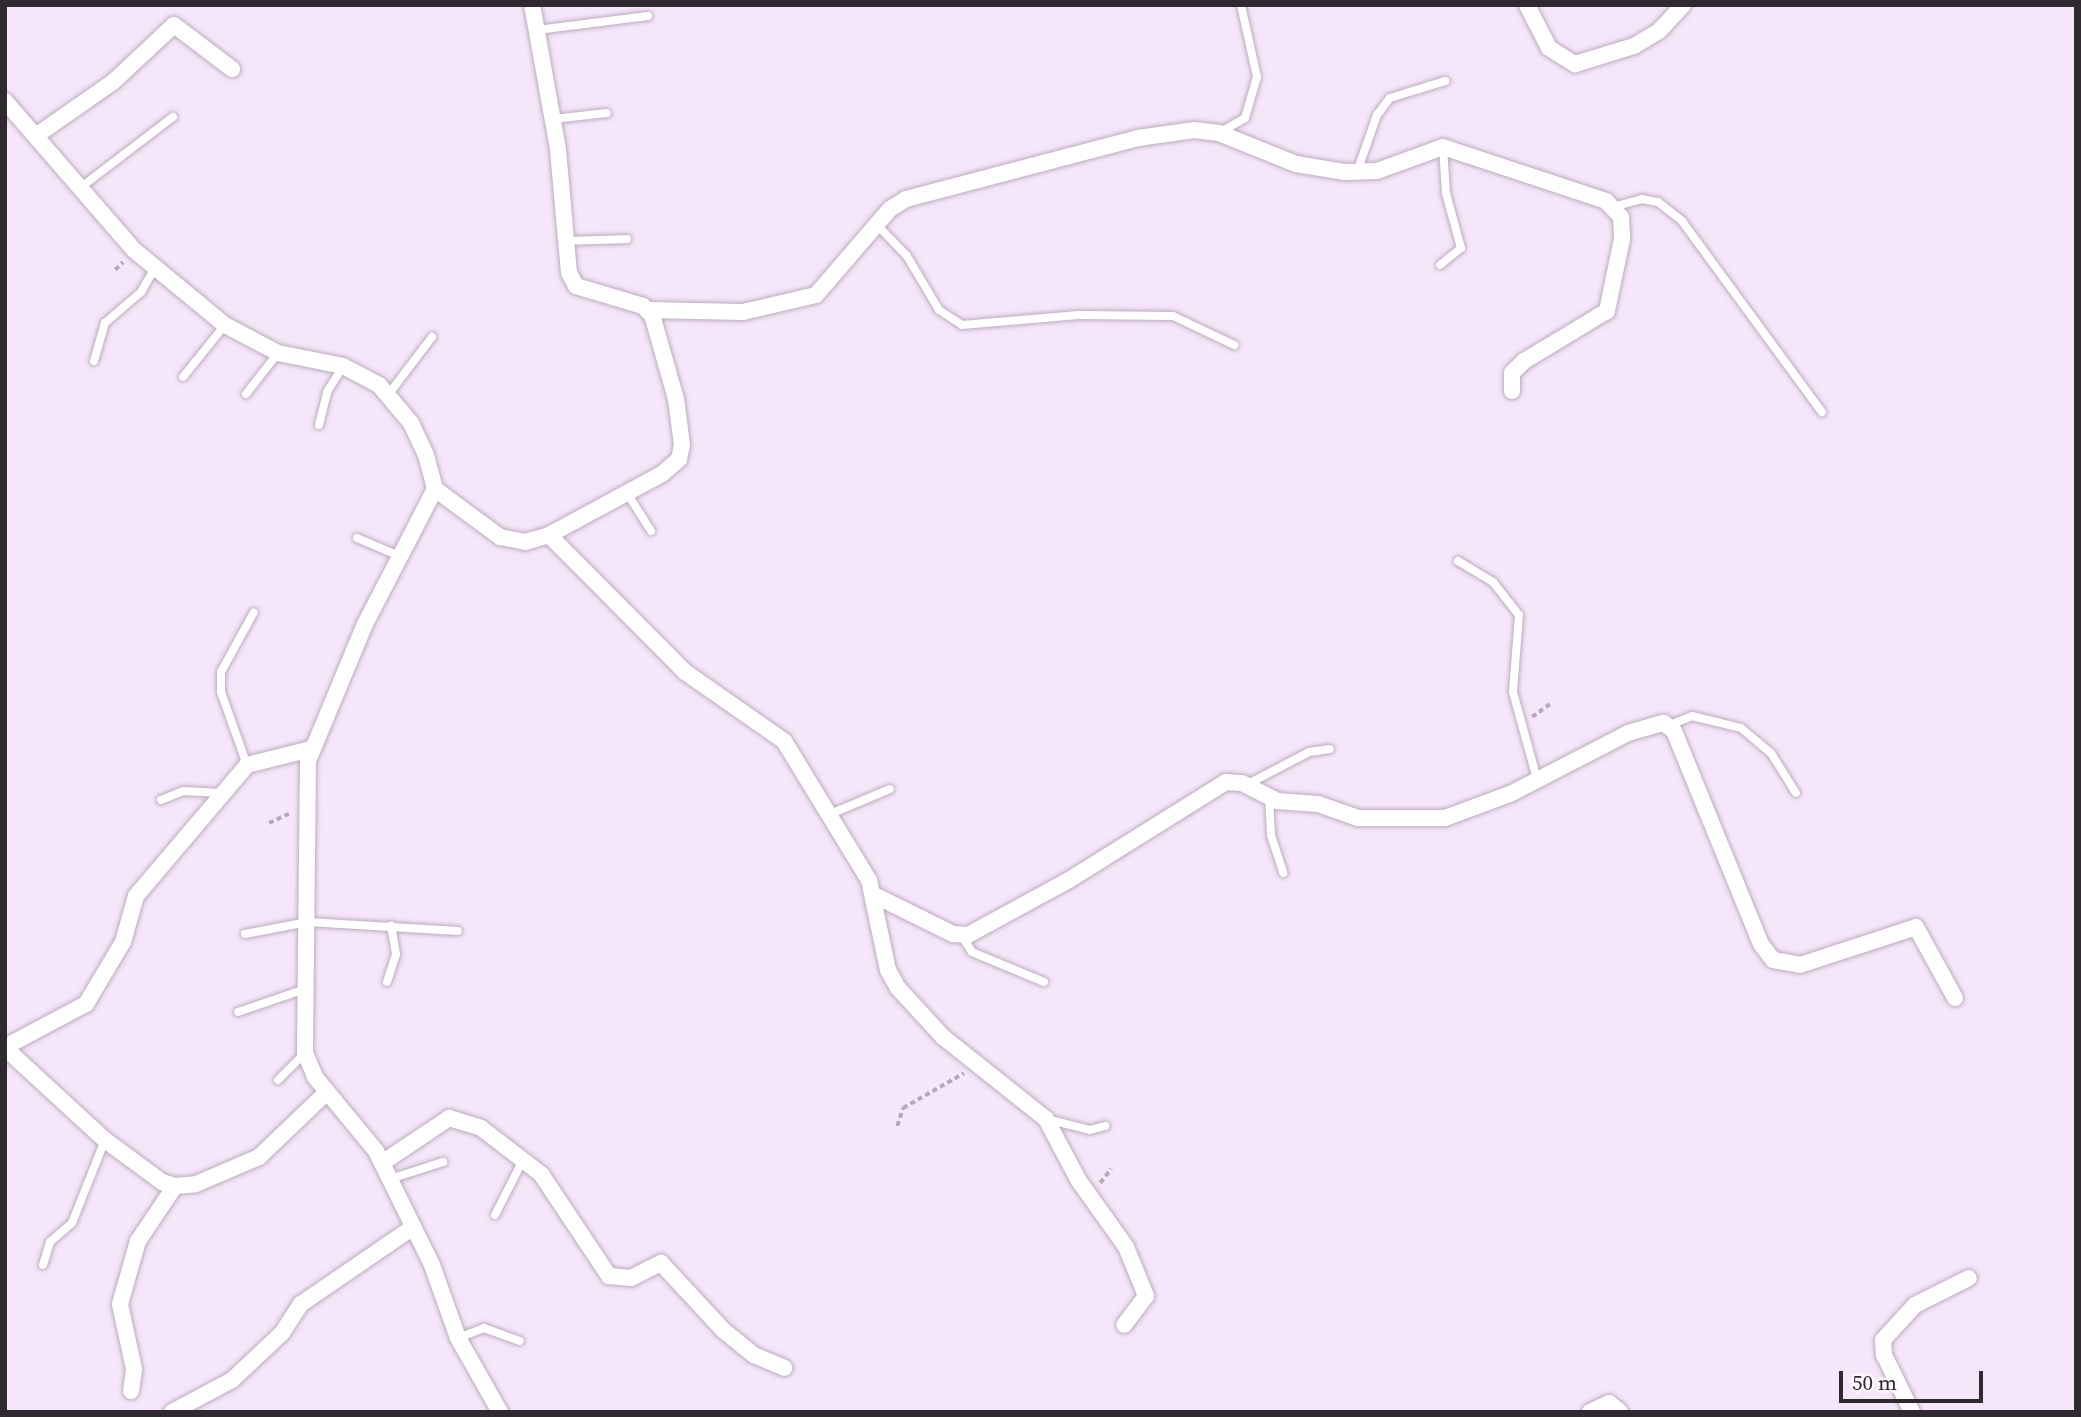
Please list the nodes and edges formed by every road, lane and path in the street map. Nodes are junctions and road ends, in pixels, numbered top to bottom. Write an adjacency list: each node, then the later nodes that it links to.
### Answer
1 (532, 5): 6 (street)
2 (1241, 5): 13 (lane)
3 (1527, 5): 4 (street)
4 (1683, 5)
5 (648, 16): 6 (lane)
6 (536, 30): 12 (street)
7 (232, 68): 14 (street)
8 (1445, 81): 16 (lane)
9 (5, 102): 14 (street)
10 (607, 113): 12 (lane)
11 (173, 117): 17 (lane)
12 (553, 119): 21 (street)
13 (1219, 133): 16 (street); 19 (street)
14 (37, 135): 17 (street)
15 (1443, 147): 16 (street); 18 (street); 23 (lane)
16 (1357, 172)
17 (78, 190): 22 (street)
18 (1616, 206): 32 (street); 35 (lane)
19 (877, 225): 24 (street); 27 (lane)
20 (627, 239): 21 (lane)
21 (565, 241): 24 (street)
22 (156, 265): 25 (street); 29 (lane)
23 (1440, 265)
24 (648, 310): 38 (street)
25 (225, 325): 28 (street); 31 (lane)
26 (432, 337): 34 (lane)
27 (1234, 345)
28 (278, 353): 30 (street); 33 (lane)
29 (94, 361)
30 (343, 366): 34 (street); 36 (lane)
31 (183, 377)
32 (1512, 391)
33 (246, 394)
34 (388, 395): 37 (street)
35 (1822, 412)
36 (319, 425)
37 (435, 489): 40 (street); 42 (street)
38 (627, 493): 39 (lane); 40 (street)
39 (651, 531)
40 (549, 535): 59 (street)
41 (357, 538): 42 (lane)
42 (399, 555): 48 (street)
43 (1458, 561): 46 (lane)
44 (254, 612): 50 (lane)
45 (1550, 704): 46 (path)
46 (1521, 724): 51 (lane)
47 (1670, 725): 51 (street); 55 (lane); 71 (street)
48 (311, 749): 50 (street); 58 (street)
49 (1330, 749): 52 (lane)
50 (247, 765): 54 (street)
51 (1537, 779): 56 (street)
52 (1246, 785): 56 (street); 67 (street)
53 (890, 789): 59 (lane)
54 (221, 793): 57 (lane); 73 (street)
55 (1796, 793)
56 (1269, 796): 61 (lane)
57 (161, 800)
58 (305, 806): 60 (path); 63 (street)
59 (828, 815): 62 (street)
60 (269, 823)
61 (1283, 873)
62 (874, 895): 67 (street); 75 (street)
63 (308, 922): 64 (lane); 66 (lane); 70 (street)
64 (391, 925): 65 (lane); 68 (lane)
65 (458, 931)
66 (245, 934)
67 (961, 935): 69 (lane)
68 (387, 982)
69 (1044, 982)
70 (305, 989): 72 (lane); 74 (street)
71 (1955, 998)
72 (238, 1012)
73 (5, 1048): 81 (street)
74 (305, 1053): 76 (lane); 77 (street)
75 (975, 1062): 78 (street); 79 (path)
76 (278, 1080)
77 (327, 1092): 84 (street); 86 (street)
78 (1046, 1119): 80 (lane); 91 (street)
79 (897, 1126)
80 (1105, 1126)
81 (105, 1140): 86 (street); 89 (lane)
82 (523, 1160): 84 (street); 87 (lane); 94 (street)
83 (443, 1162): 85 (lane)
84 (382, 1163): 85 (street)
85 (390, 1179): 88 (street)
86 (175, 1186): 95 (street)
87 (495, 1215)
88 (412, 1228): 92 (street); 96 (street)
89 (43, 1265)
90 (1969, 1278): 100 (street)
91 (1124, 1325)
92 (458, 1338): 93 (lane); 97 (street)
93 (520, 1341)
94 (784, 1367)
95 (131, 1391)
96 (173, 1412)
97 (500, 1412)
98 (1590, 1412): 99 (street)
99 (1620, 1412)
100 (1912, 1412)

